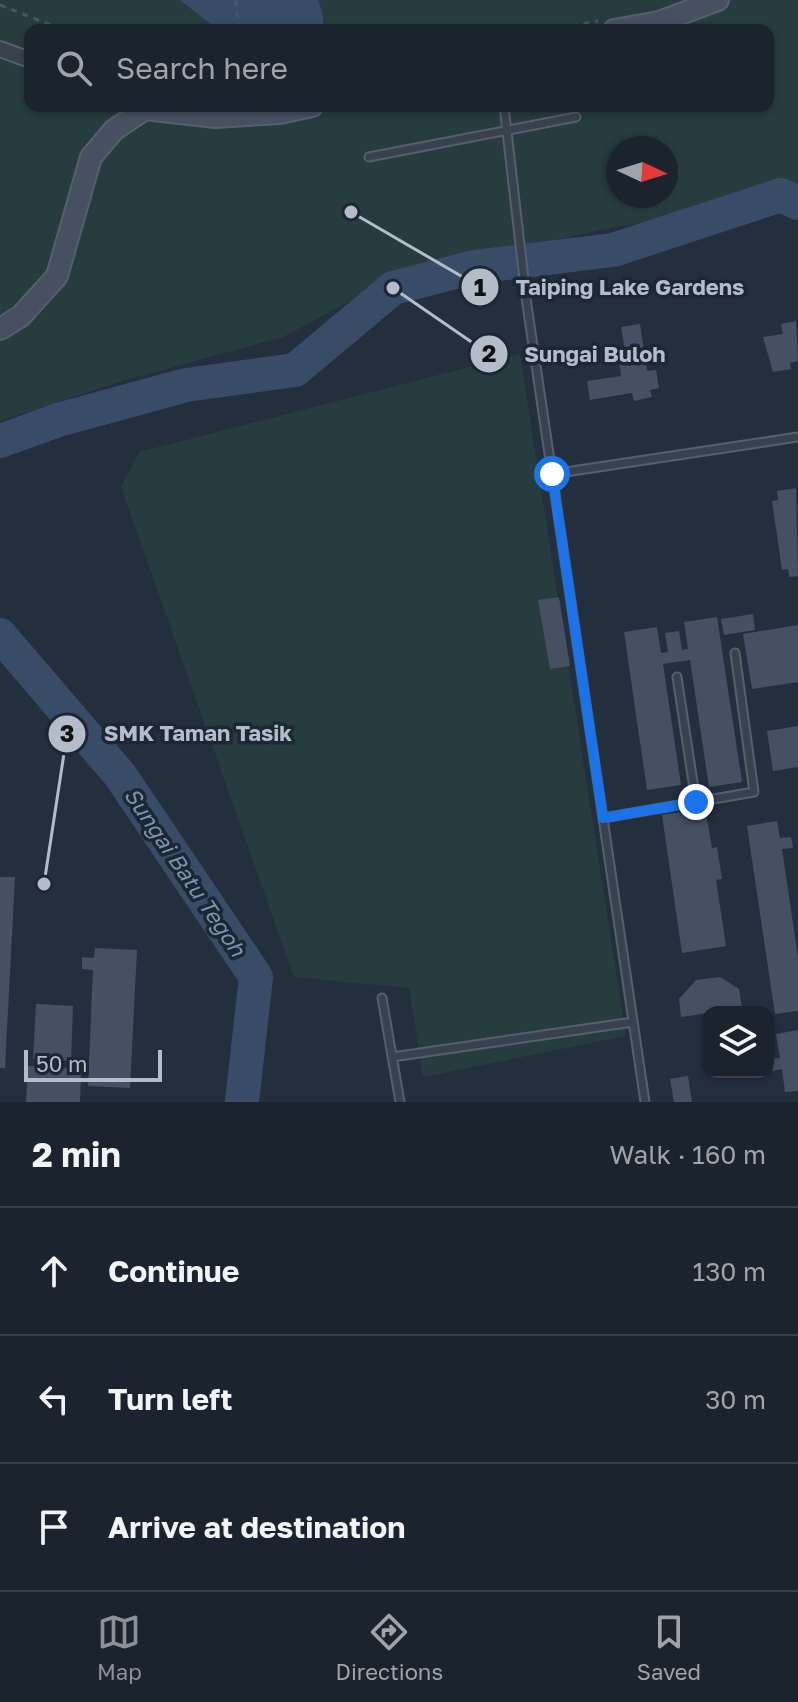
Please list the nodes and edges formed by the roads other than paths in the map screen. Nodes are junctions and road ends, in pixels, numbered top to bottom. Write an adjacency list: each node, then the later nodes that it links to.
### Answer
1 (718, 0): 2 (street)
2 (648, 24)
3 (0, 49): 4 (street)
4 (24, 58)
5 (136, 112): 12 (street)
6 (174, 112): 7 (street)
7 (285, 112)
8 (505, 112): 10 (lane)
9 (576, 117): 10 (lane)
10 (507, 130): 11 (lane); 14 (lane)
11 (369, 157)
12 (0, 329)
13 (798, 437): 14 (lane)
14 (552, 474): 18 (lane)
15 (735, 653): 17 (lane)
16 (677, 677): 17 (lane)
17 (696, 802): 18 (lane)
18 (603, 818): 20 (lane)
19 (382, 998): 21 (lane)
20 (633, 1022): 21 (lane); 23 (lane)
21 (392, 1057): 22 (lane)
22 (400, 1102)
23 (645, 1102)

